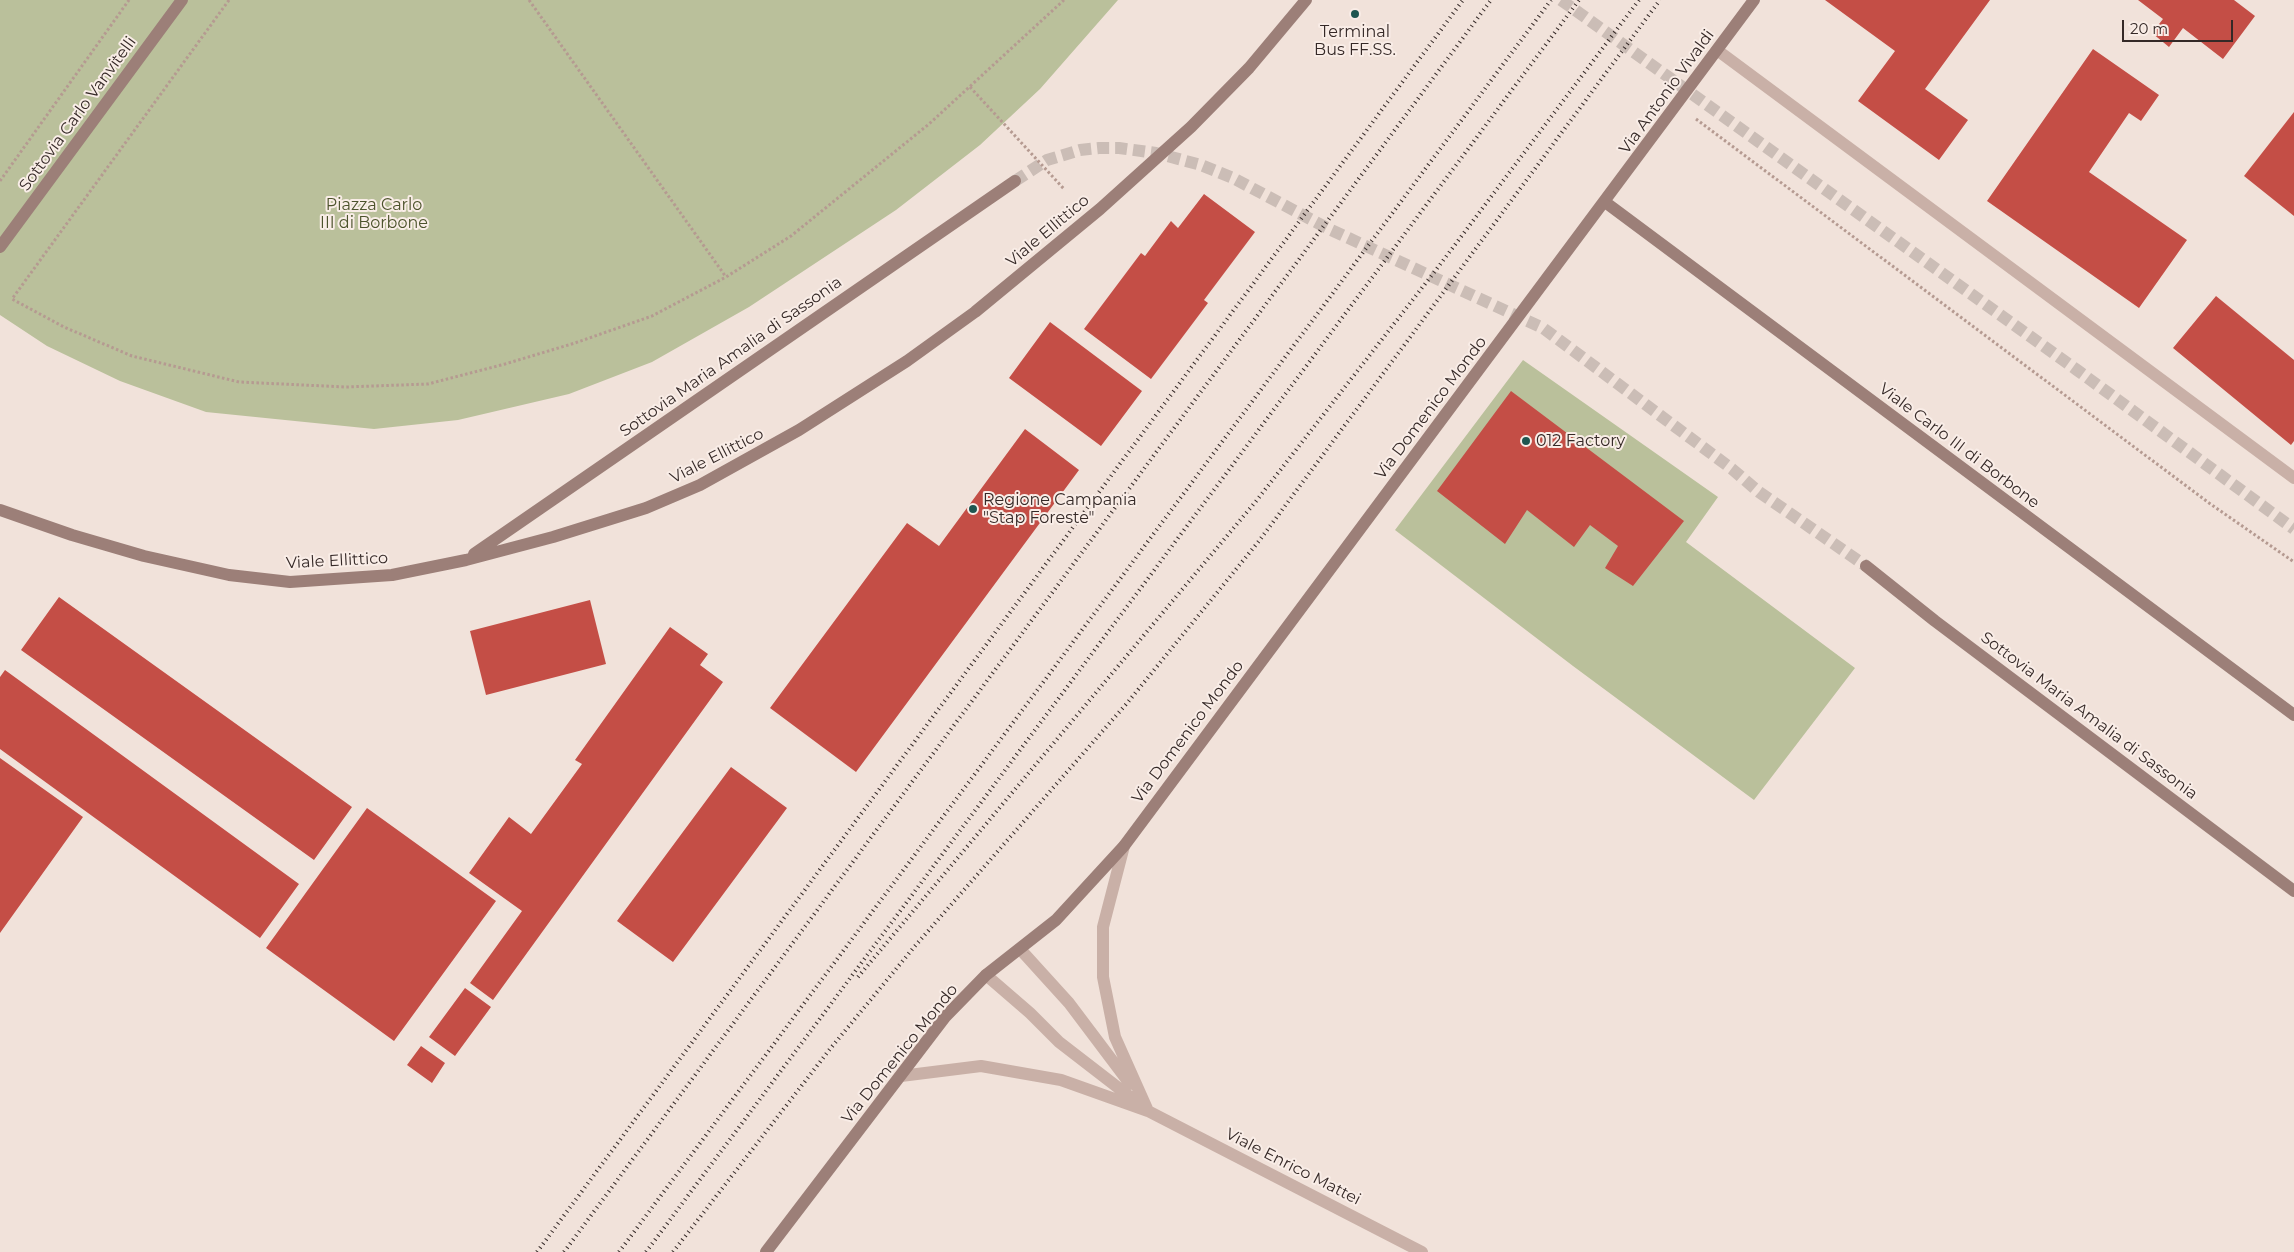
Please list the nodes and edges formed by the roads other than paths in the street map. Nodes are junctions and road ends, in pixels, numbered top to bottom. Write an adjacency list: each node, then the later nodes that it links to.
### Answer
1 (182, 0): 7 (main road, Sottovia Carlo Vanvitelli)
2 (1306, 0): 10 (main road, Viale Ellittico)
3 (1754, 0): 4 (main road, Via Antonio Vivaldi)
4 (1717, 50): 6 (main road, Via Antonio Vivaldi); 8 (street)
5 (1015, 181): 10 (main road, Sottovia Maria Amalia di Sassonia)
6 (1605, 202): 12 (main road, Viale Carlo III di Borbone); 13 (main road, Via Domenico Mondo)
7 (0, 247)
8 (2294, 478)
9 (0, 510): 10 (main road, Viale Ellittico)
10 (466, 560)
11 (1866, 566): 14 (main road, Sottovia Maria Amalia di Sassonia)
12 (2294, 715)
13 (1124, 846): 15 (main road, Via Domenico Mondo); 18 (street)
14 (2294, 891)
15 (1020, 949): 16 (main road, Via Domenico Mondo); 18 (street, Viale Enrico Mattei)
16 (986, 975): 17 (main road, Via Domenico Mondo); 18 (street, Viale Enrico Mattei)
17 (901, 1076): 18 (street, Viale Enrico Mattei); 19 (main road, Via Domenico Mondo)
18 (1148, 1111): 20 (street, Viale Enrico Mattei)
19 (766, 1252)
20 (1422, 1252)

